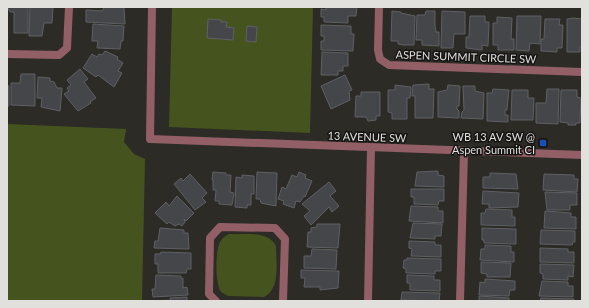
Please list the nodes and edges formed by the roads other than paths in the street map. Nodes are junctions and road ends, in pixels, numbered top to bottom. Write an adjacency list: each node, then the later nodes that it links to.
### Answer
1 (69, 7): 4 (street)
2 (152, 7): 6 (street, 13 AVENUE SW)
3 (379, 7): 5 (street, ASPEN SUMMIT CIRCLE SW)
4 (7, 54)
5 (582, 72)
6 (371, 148): 7 (street, 13 AVENUE SW); 11 (street)
7 (464, 152): 8 (street, 13 AVENUE SW); 12 (street)
8 (582, 155)
9 (216, 301): 10 (street)
10 (283, 301)
11 (368, 301)
12 (460, 301)

